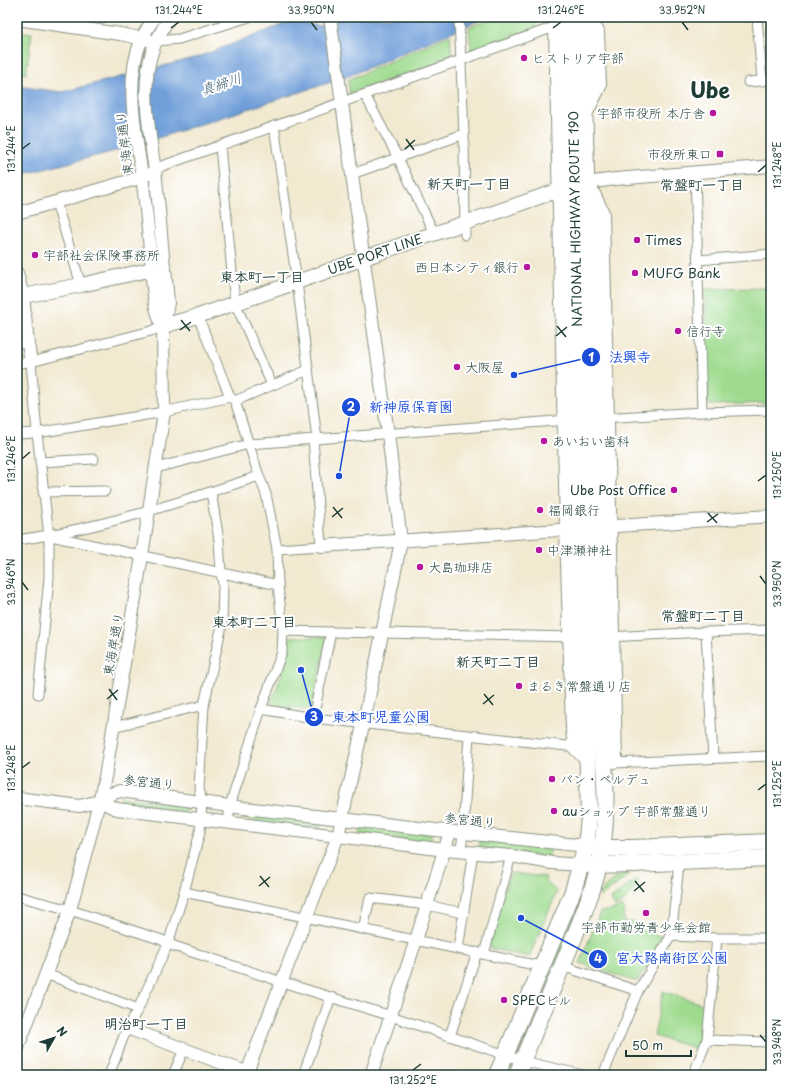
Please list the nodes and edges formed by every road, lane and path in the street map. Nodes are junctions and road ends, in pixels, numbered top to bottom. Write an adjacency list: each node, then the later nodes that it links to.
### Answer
1 (154, 17): 9 (street, 東海岸通り)
2 (170, 17): 10 (street, 東海岸通り)
3 (249, 17): 10 (street)
4 (459, 17): 11 (street)
5 (757, 17): 12 (street)
6 (331, 18): 15 (street)
7 (17, 19): 9 (street)
8 (574, 20): 11 (street); 25 (highway, NATIONAL HIGHWAY ROUTE 190); 25 (highway, NATIONAL HIGHWAY ROUTE 190)
9 (141, 39): 10 (street); 24 (street, 東海岸通り)
10 (156, 41): 21 (street, 東海岸通り)
11 (461, 60): 14 (street); 17 (street)
12 (766, 81): 13 (street)
13 (748, 82)
14 (365, 94): 15 (street); 19 (street)
15 (342, 102): 16 (street); 23 (street)
16 (274, 126): 18 (street); 35 (street)
17 (464, 134): 19 (street); 28 (street)
18 (220, 146): 21 (street); 38 (street)
19 (398, 158): 23 (street); 29 (street)
20 (771, 166): 22 (street)
21 (155, 171): 24 (street); 33 (street, 東海岸通り)
22 (695, 172): 25 (street); 32 (street)
23 (352, 174): 31 (street)
24 (142, 176): 26 (street); 33 (street, 東海岸通り)
25 (574, 185): 28 (main road, UBE PORT LINE); 50 (highway, NATIONAL HIGHWAY ROUTE 190); 50 (highway)
26 (56, 202): 27 (street); 36 (street)
27 (17, 213)
28 (465, 228): 29 (main road, UBE PORT LINE)
29 (434, 233): 31 (main road, UBE PORT LINE)
30 (771, 254): 32 (street)
31 (364, 258): 35 (main road, UBE PORT LINE); 53 (street)
32 (698, 260): 49 (street)
33 (158, 269): 36 (main road); 40 (main road)
34 (17, 272): 37 (street)
35 (297, 282): 38 (main road, UBE PORT LINE); 44 (street)
36 (81, 285): 37 (main road)
37 (20, 295): 41 (street)
38 (235, 303): 39 (main road, UBE PORT LINE); 45 (street)
39 (198, 316): 40 (main road, UBE PORT LINE); 46 (street)
40 (163, 326): 42 (street); 48 (street, 東海岸通り)
41 (22, 343): 42 (street)
42 (31, 362): 43 (street); 51 (street)
43 (17, 363)
44 (308, 370): 45 (street); 54 (street)
45 (272, 385): 46 (street)
46 (232, 399): 48 (street); 55 (street)
47 (771, 410): 49 (street)
48 (164, 412): 51 (street); 58 (street, 東海岸通り)
49 (702, 412): 50 (street)
50 (586, 419): 53 (street); 65 (highway, NATIONAL HIGHWAY ROUTE 190); 65 (highway)
51 (37, 432): 52 (street); 57 (street)
52 (17, 434)
53 (388, 434): 54 (street); 68 (street)
54 (315, 439): 55 (street); 69 (street)
55 (249, 444): 58 (street); 59 (street)
56 (94, 459): 57 (street)
57 (40, 462): 61 (street)
58 (156, 468): 63 (street, 東海岸通り)
59 (259, 476): 62 (street); 70 (street)
60 (105, 491): 61 (street)
61 (44, 492): 66 (street)
62 (211, 492): 63 (street); 72 (street)
63 (149, 512): 66 (street); 71 (street, 東海岸通り)
64 (771, 516): 65 (street)
65 (588, 528): 68 (street); 79 (highway, NATIONAL HIGHWAY ROUTE 190); 79 (highway)
66 (48, 536): 67 (street); 71 (street); 80 (street)
67 (17, 540)
68 (401, 541): 69 (street); 78 (street)
69 (321, 546): 70 (street)
70 (277, 549): 73 (street)
71 (142, 556): 72 (street); 85 (street, 東海岸通り)
72 (220, 573): 73 (street); 81 (street)
73 (278, 585): 75 (street)
74 (771, 630): 77 (street)
75 (283, 631): 76 (street); 82 (street)
76 (331, 632): 78 (street); 83 (street)
77 (706, 632): 79 (street); 89 (street)
78 (382, 633): 79 (street); 84 (street)
79 (591, 637): 87 (highway, NATIONAL HIGHWAY ROUTE 190); 90 (highway, NATIONAL HIGHWAY ROUTE 190)
80 (38, 694)
81 (204, 705): 85 (street); 93 (street)
82 (261, 710): 83 (street); 94 (street)
83 (313, 718): 84 (street)
84 (363, 723): 86 (street); 95 (street)
85 (113, 727): 92 (street, 東海岸通り)
86 (469, 735): 87 (street); 99 (street)
87 (582, 742): 102 (highway, NATIONAL HIGHWAY ROUTE 190)
88 (771, 756): 89 (street)
89 (713, 758): 90 (street)
90 (607, 763): 103 (highway, NATIONAL HIGHWAY ROUTE 190)
91 (17, 798): 92 (street, 参宮通り)
92 (99, 801): 93 (street, 参宮通り); 96 (street); 114 (street, 東海岸通り)
93 (202, 803): 94 (street, 参宮通り); 96 (street)
94 (230, 806): 95 (street, 参宮通り); 97 (street)
95 (342, 819): 98 (street, 参宮通り); 100 (street)
96 (200, 820): 97 (street); 111 (street)
97 (228, 823): 100 (street)
98 (450, 832): 99 (street, 参宮通り); 104 (street)
99 (463, 833): 102 (street, 参宮通り); 105 (street)
100 (338, 836): 104 (street); 116 (street)
101 (771, 842): 103 (highway)
102 (586, 846): 103 (highway); 109 (highway, NATIONAL HIGHWAY ROUTE 190)
103 (602, 848): 110 (highway, NATIONAL HIGHWAY ROUTE 190)
104 (445, 850): 105 (street); 113 (street)
105 (467, 851): 106 (street); 115 (street)
106 (511, 856): 109 (street); 124 (street)
107 (771, 858): 108 (highway)
108 (677, 862): 110 (highway); 118 (street)
109 (581, 865): 110 (highway); 125 (highway, NATIONAL HIGHWAY ROUTE 190)
110 (599, 865): 126 (highway, NATIONAL HIGHWAY ROUTE 190)
111 (184, 892): 116 (street); 122 (street)
112 (17, 896): 114 (street)
113 (427, 905): 115 (street); 117 (street); 121 (street)
114 (70, 910): 122 (street); 127 (street, 東海岸通り)
115 (464, 913): 123 (street)
116 (306, 918): 117 (street); 128 (street)
117 (362, 929): 121 (street)
118 (671, 936): 119 (street); 129 (street)
119 (717, 938): 120 (street); 135 (street)
120 (771, 938)
121 (416, 940): 123 (street); 132 (street)
122 (168, 944): 128 (street); 131 (street)
123 (458, 949): 124 (street)
124 (481, 953): 125 (street); 134 (street)
125 (542, 966): 139 (highway, NATIONAL HIGHWAY ROUTE 190)
126 (562, 966): 129 (street); 140 (highway, NATIONAL HIGHWAY ROUTE 190)
127 (46, 974): 131 (street); 138 (street, 東海岸通り)
128 (282, 982): 130 (street); 141 (street)
129 (638, 991): 148 (street)
130 (331, 997): 132 (street); 144 (street)
131 (138, 1009): 133 (street)
132 (391, 1016): 134 (street); 145 (street)
133 (127, 1028): 137 (street); 142 (street)
134 (450, 1036): 139 (street)
135 (707, 1040): 136 (street); 149 (street)
136 (771, 1042)
137 (184, 1049): 141 (street); 143 (street)
138 (17, 1050)
139 (505, 1056): 140 (street); 146 (highway, NATIONAL HIGHWAY ROUTE 190)
140 (520, 1068): 147 (street)
141 (250, 1074)
142 (109, 1075)
143 (173, 1075)
144 (303, 1075)
145 (371, 1075)
146 (497, 1075)
147 (583, 1075)
148 (603, 1075)
149 (693, 1075)

